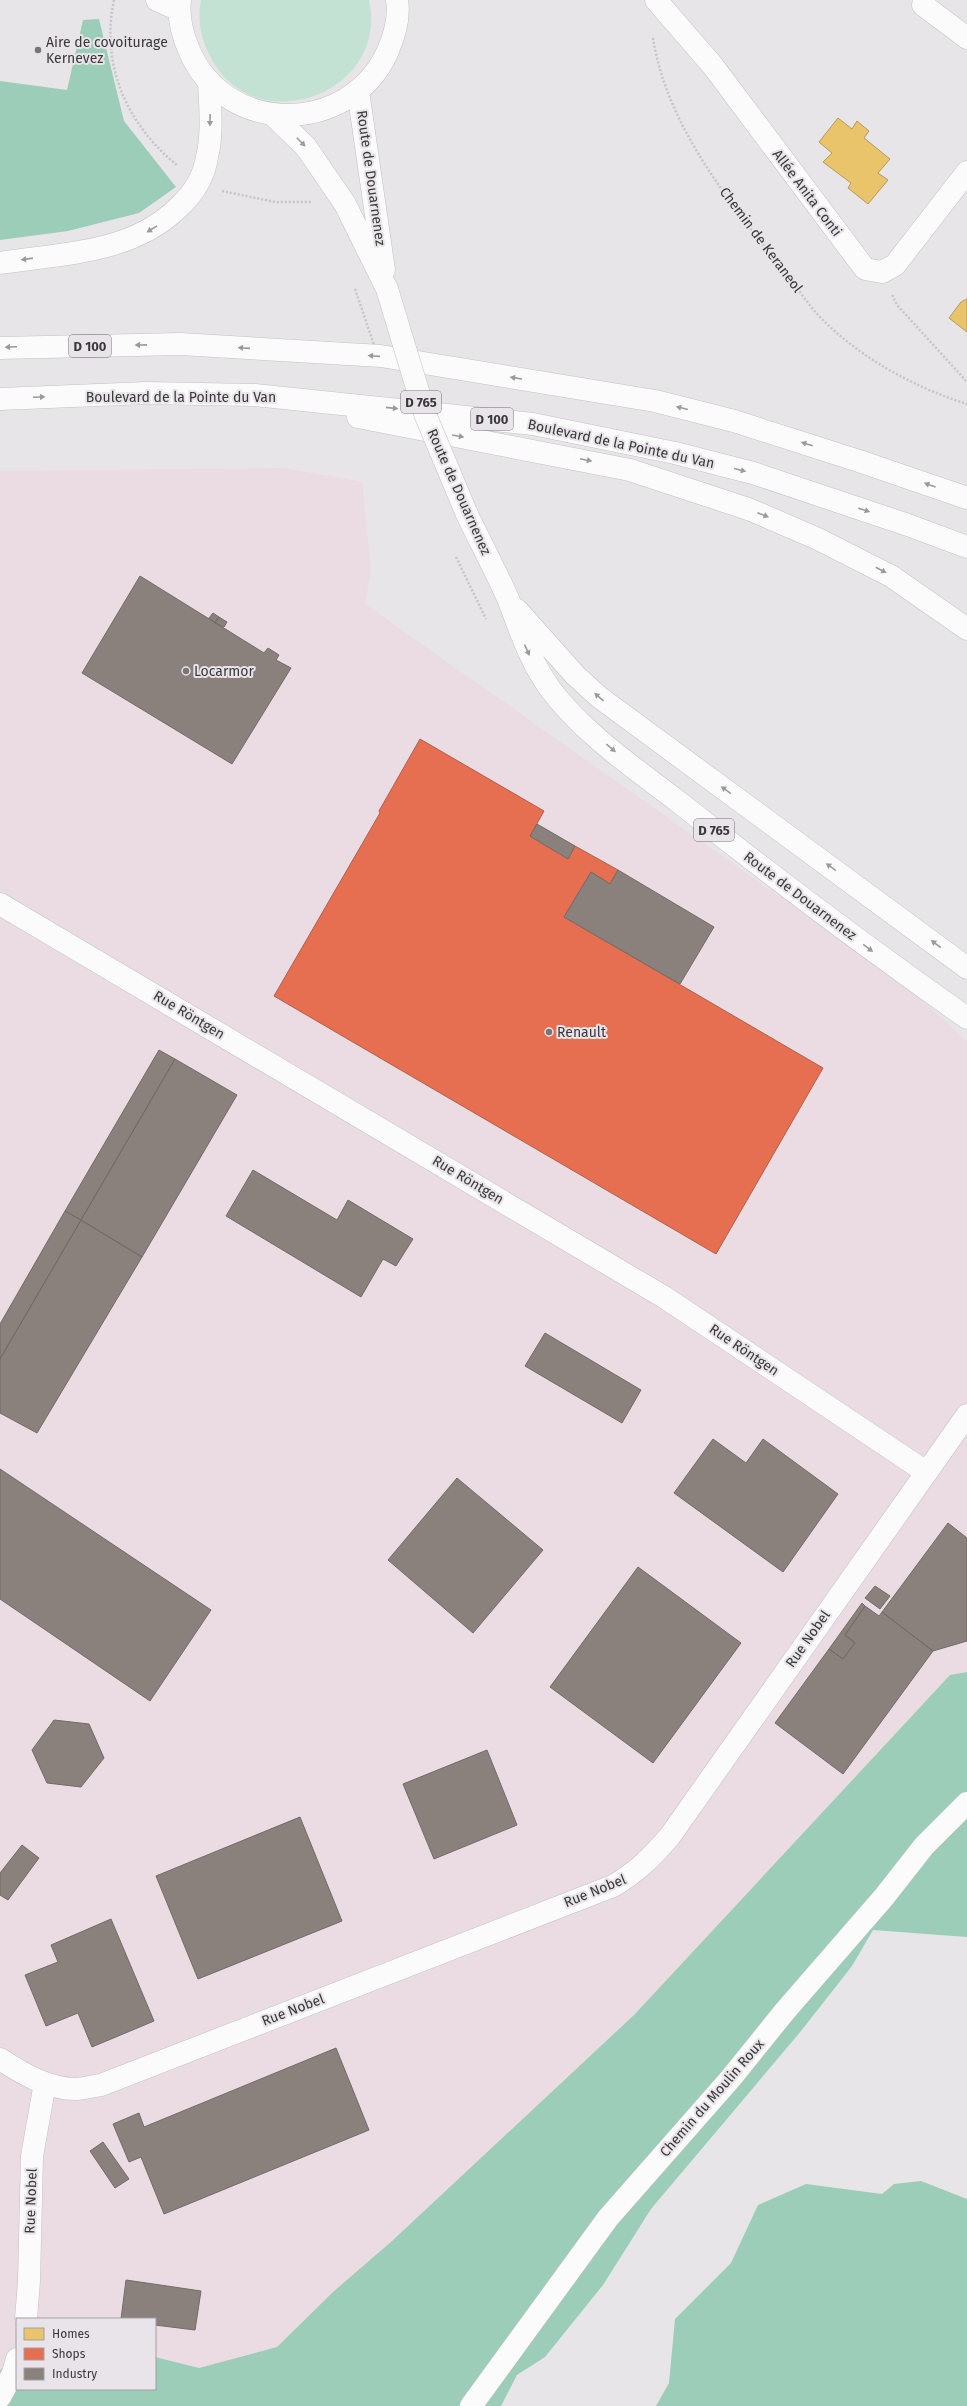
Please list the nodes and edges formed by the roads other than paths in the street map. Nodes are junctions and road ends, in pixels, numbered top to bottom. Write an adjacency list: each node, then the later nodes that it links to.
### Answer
1 (156, 0): 4 (main road)
2 (397, 0): 8 (main road)
3 (656, 0): 10 (main road, Allée Anita Conti)
4 (180, 5): 7 (main road)
5 (923, 5): 6 (main road)
6 (967, 38)
7 (209, 82): 9 (main road); 11 (main road, one-way to 11)
8 (358, 91): 9 (main road); 12 (main road, Route de Douarnenez / D 765)
9 (273, 115): 12 (main road, Route de Douarnenez / D 765, one-way to 12)
10 (967, 172)
11 (0, 263)
12 (387, 289): 18 (main road, Route de Douarnenez / D 765, bridge)
13 (0, 348): 16 (main road, D 100, one-way to 13)
14 (255, 395): 15 (main road, Boulevard de la Pointe du Van / D 100, one-way to 14); 17 (main road, Boulevard de la Pointe du Van / D 100, one-way to 17); 19 (main road, one-way to 19)
15 (0, 399)
16 (967, 498)
17 (967, 547)
18 (508, 601): 21 (main road, Route de Douarnenez / D 765, one-way to 18); 22 (main road, Route de Douarnenez / D 765, one-way to 22)
19 (967, 629)
20 (0, 904): 24 (main road, Rue Röntgen)
21 (967, 968)
22 (967, 1018)
23 (967, 1414): 24 (main road, Rue Nobel)
24 (926, 1472): 27 (main road, Rue Nobel)
25 (967, 1802): 31 (main road, Chemin du Moulin Roux)
26 (0, 2059): 27 (main road, Rue Nobel)
27 (45, 2083): 28 (main road, Rue Nobel)
28 (26, 2318)
29 (16, 2362): 30 (main road)
30 (0, 2396)
31 (471, 2406)

